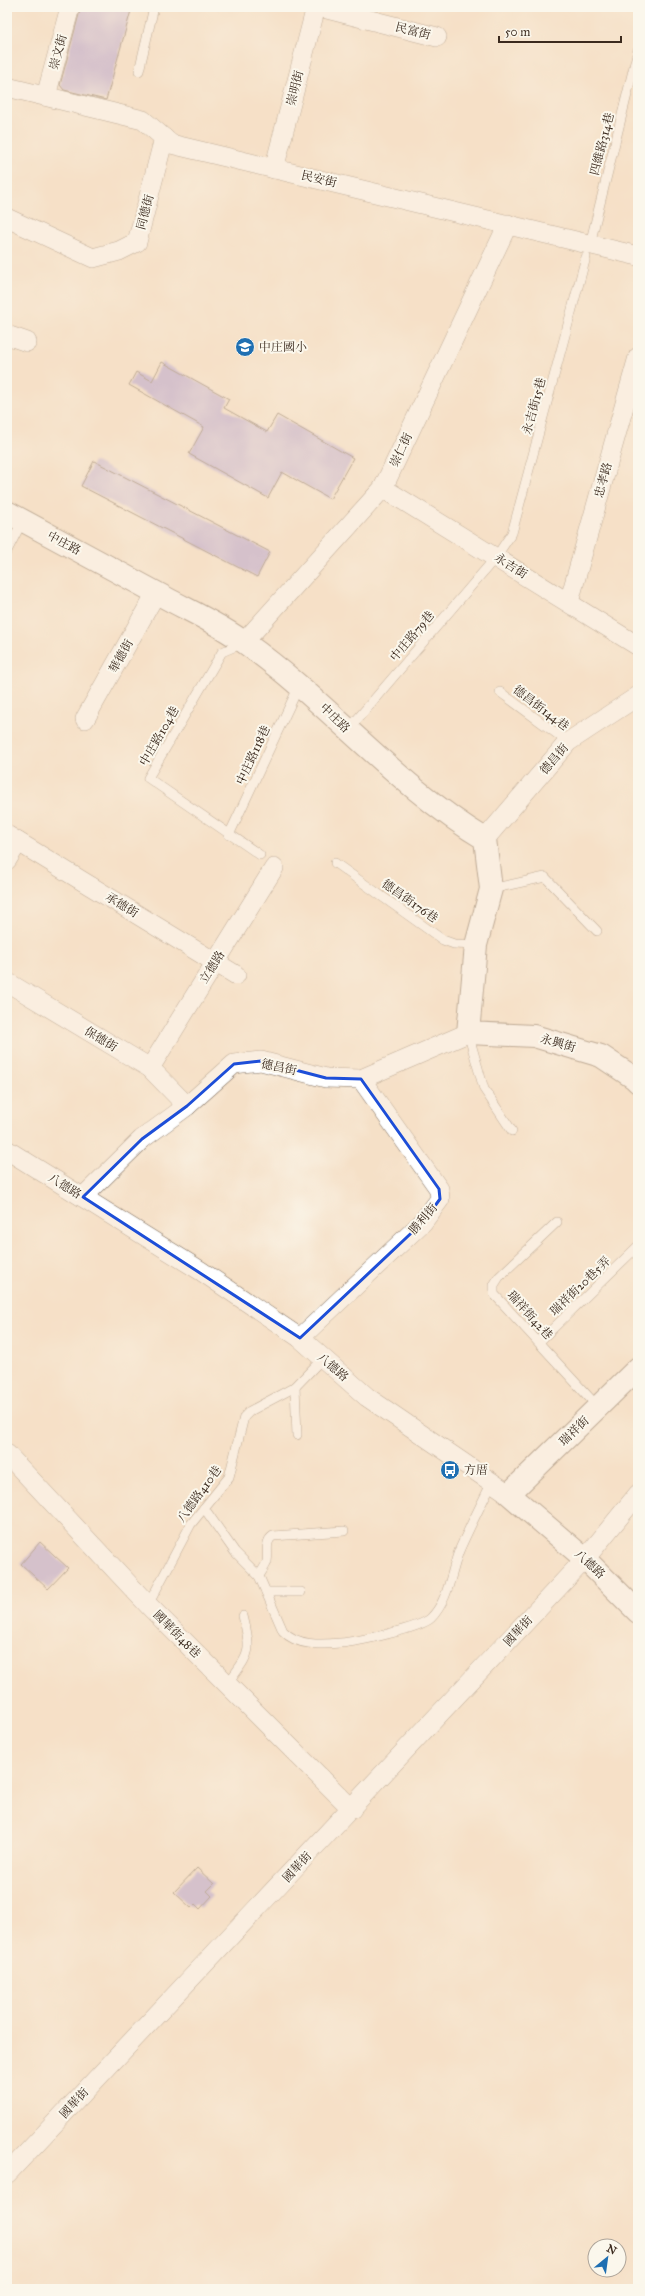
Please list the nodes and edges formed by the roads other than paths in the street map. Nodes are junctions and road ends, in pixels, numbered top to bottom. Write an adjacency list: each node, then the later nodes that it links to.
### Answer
1 (70, 7): 9 (street, 崇文街)
2 (154, 7): 7 (lane)
3 (316, 7): 11 (street, 崇明街)
4 (319, 7): 5 (street, 民富街)
5 (437, 37)
6 (638, 50): 14 (lane, 四維路314巷)
7 (139, 71)
8 (7, 87): 9 (street, 民安街)
9 (46, 96): 10 (street, 民安街)
10 (164, 138): 11 (street, 民安街); 12 (street, 同德街)
11 (274, 169): 13 (street, 民安街)
12 (7, 218)
13 (508, 224): 14 (street, 民安街); 19 (street, 崇仁街)
14 (588, 250): 15 (street, 民安街); 22 (lane, 永吉街15巷)
15 (638, 256)
16 (7, 335): 17 (street)
17 (27, 342)
18 (638, 357): 24 (street, 忠孝路)
19 (383, 488): 22 (street, 永吉街); 25 (street, 崇仁街)
20 (15, 516): 21 (lane); 23 (street, 中庄路)
21 (7, 550)
22 (496, 557): 24 (street, 永吉街); 31 (lane, 中庄路79巷)
23 (156, 593): 25 (street, 中庄路); 30 (street, 華德街)
24 (569, 602): 26 (street, 永吉街)
25 (244, 642): 27 (street, 中庄路); 33 (lane, 中庄路104巷)
26 (638, 646)
27 (300, 685): 31 (street, 中庄路); 33 (lane, 中庄路118巷)
28 (500, 692): 32 (lane, 德昌街144巷)
29 (638, 696): 32 (street, 德昌街)
30 (85, 720)
31 (347, 731): 35 (street, 中庄路)
32 (568, 742): 35 (street, 德昌街)
33 (229, 835): 36 (lane, 中庄路104巷)
34 (13, 839): 37 (street); 43 (street, 承德街)
35 (485, 839): 40 (street)
36 (260, 855)
37 (7, 860)
38 (334, 863): 42 (lane, 德昌街176巷)
39 (274, 868): 43 (street, 立德路)
40 (491, 889): 41 (lane); 42 (street)
41 (597, 931)
42 (476, 946): 46 (street)
43 (215, 962): 44 (street, 承德街); 47 (street, 立德路)
44 (236, 975)
45 (7, 982): 47 (street, 保德街)
46 (468, 1033): 48 (street, 德昌街); 49 (street, 永興街); 51 (lane)
47 (150, 1068): 50 (street, 保德街)
48 (361, 1079): 50 (street, 德昌街); 56 (street, 勝利街)
49 (638, 1082)
50 (187, 1106): 53 (street, 德昌街)
51 (512, 1130)
52 (7, 1150): 53 (street, 八德路)
53 (83, 1197): 56 (street, 八德路)
54 (557, 1222): 57 (lane, 瑞祥街42巷)
55 (638, 1246): 57 (lane, 瑞祥街20巷5弄)
56 (300, 1338): 58 (street, 八德路)
57 (539, 1342): 61 (lane, 瑞祥街42巷)
58 (322, 1359): 60 (lane, 八德路410巷); 64 (street, 八德路)
59 (638, 1368): 61 (street, 瑞祥街)
60 (296, 1387): 62 (lane); 67 (lane, 八德路410巷)
61 (598, 1407): 65 (street, 瑞祥街)
62 (297, 1435)
63 (7, 1454): 73 (street, 國華街48巷)
64 (492, 1482): 65 (street, 八德路); 71 (lane)
65 (509, 1494): 69 (street, 八德路)
66 (638, 1494): 69 (street, 國華街)
67 (204, 1508): 70 (lane); 73 (lane, 八德路410巷)
68 (344, 1531): 70 (lane)
69 (585, 1559): 74 (street, 八德路); 77 (street, 國華街)
70 (259, 1576): 71 (lane)
71 (266, 1592): 72 (lane)
72 (301, 1592)
73 (148, 1605): 76 (street, 國華街48巷)
74 (638, 1612)
75 (243, 1616): 76 (lane)
76 (226, 1685): 77 (street, 國華街48巷)
77 (352, 1809): 78 (street, 國華街)
78 (7, 2174)

